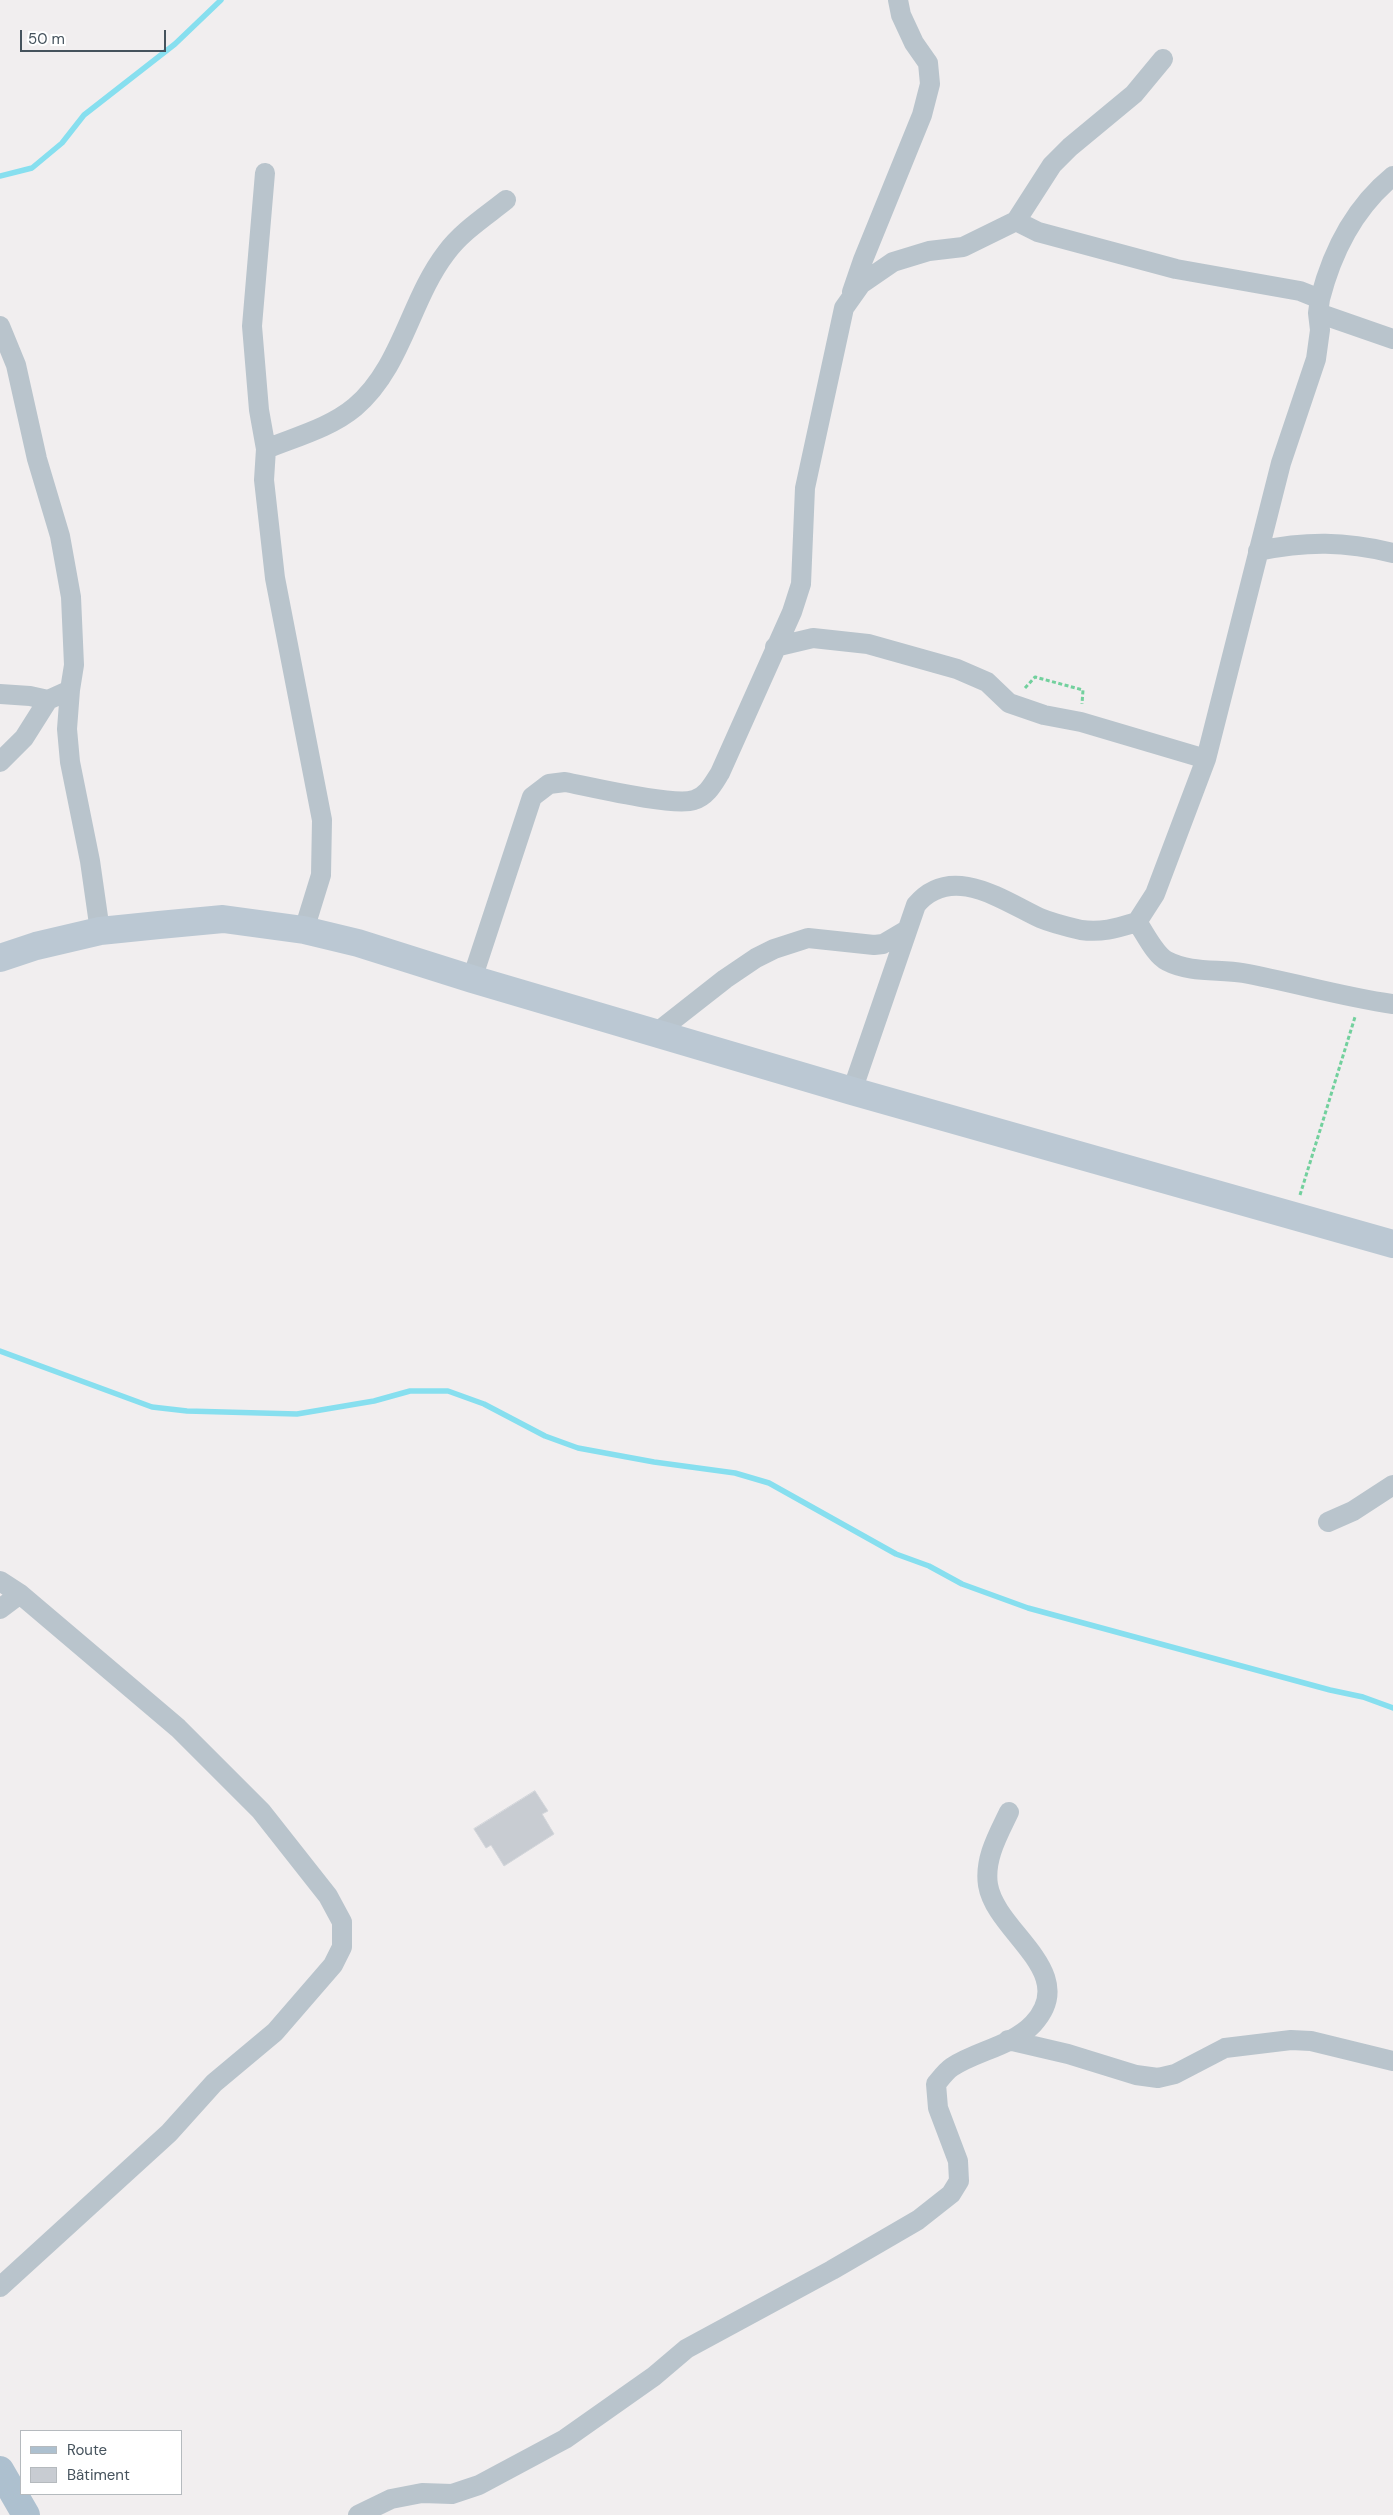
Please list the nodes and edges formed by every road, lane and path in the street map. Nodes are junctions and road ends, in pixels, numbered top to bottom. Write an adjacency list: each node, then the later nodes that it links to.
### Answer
1 (898, 0): 7 (street)
2 (1163, 58): 6 (street)
3 (265, 173): 11 (street)
4 (1393, 176): 8 (street)
5 (506, 200): 11 (street)
6 (1016, 221): 7 (street); 8 (street)
7 (852, 294): 14 (street)
8 (1319, 306): 10 (street); 12 (street)
9 (0, 326): 15 (street)
10 (1393, 339)
11 (266, 449): 23 (street)
12 (1258, 551): 13 (street); 20 (street)
13 (1393, 553)
14 (775, 647): 18 (street); 27 (street)
15 (70, 690): 17 (street); 24 (street)
16 (0, 694): 17 (street)
17 (48, 700): 21 (street)
18 (1009, 703): 19 (street); 19 (path)
19 (1081, 722): 20 (street)
20 (1206, 759): 22 (street)
21 (0, 762)
22 (1137, 922): 25 (street); 28 (street)
23 (304, 930): 24 (street); 27 (street)
24 (100, 931): 26 (street)
25 (906, 931): 30 (street); 31 (street)
26 (0, 958)
27 (472, 980): 30 (street)
28 (1360, 1000): 29 (street); 32 (path)
29 (1393, 1004)
30 (656, 1033): 31 (street)
31 (852, 1091): 32 (street)
32 (1293, 1216): 33 (street)
33 (1393, 1244)
34 (1393, 1485): 35 (street)
35 (1328, 1522)
36 (0, 1581): 37 (street)
37 (20, 1594): 38 (street); 42 (street)
38 (0, 1609)
39 (1009, 1812): 40 (street)
40 (1008, 2040): 41 (street); 45 (street)
41 (1393, 2061)
42 (0, 2287)
43 (0, 2470): 44 (main road)
44 (26, 2515)
45 (358, 2515)

